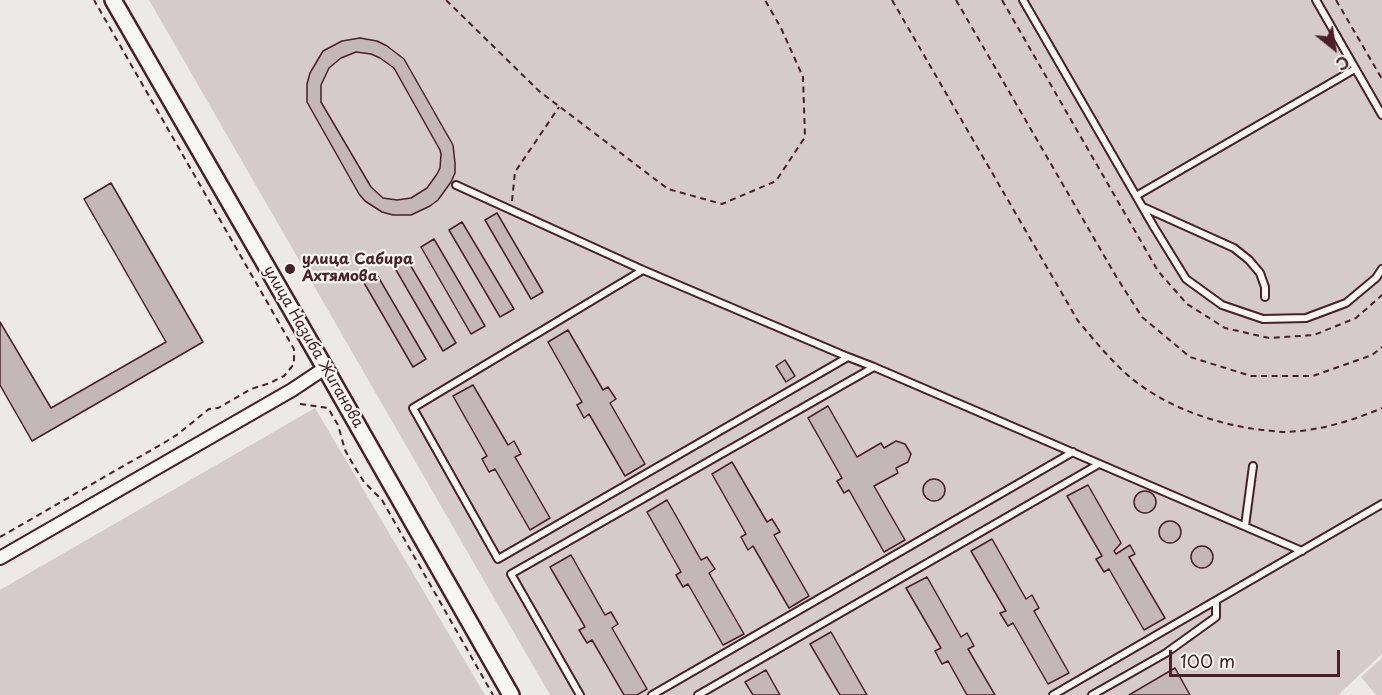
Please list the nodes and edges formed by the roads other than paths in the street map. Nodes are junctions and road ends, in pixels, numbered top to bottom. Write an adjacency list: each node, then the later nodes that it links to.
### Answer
1 (113, 0): 14 (street, улица Назиба Жиганова)
2 (1023, 0): 7 (lane)
3 (1316, 0): 4 (lane)
4 (1355, 69): 5 (lane); 7 (lane)
5 (1382, 115)
6 (456, 185): 10 (lane)
7 (1136, 196): 8 (lane)
8 (1142, 207): 9 (lane); 11 (lane)
9 (1382, 269)
10 (643, 270): 12 (lane); 12 (lane)
11 (1265, 297)
12 (848, 357): 13 (lane)
13 (874, 367): 15 (lane); 24 (lane)
14 (326, 368): 21 (street); 23 (street, улица Назиба Жиганова)
15 (1073, 452): 16 (lane); 25 (lane)
16 (1099, 464): 19 (lane); 26 (lane)
17 (1253, 466): 19 (lane)
18 (1382, 504): 20 (lane)
19 (1245, 526): 20 (lane)
20 (1302, 551): 22 (lane)
21 (0, 558)
22 (1216, 602): 27 (lane); 28 (lane)
23 (511, 695)
24 (580, 695)
25 (652, 695)
26 (698, 695)
27 (1053, 695)
28 (1092, 695)

